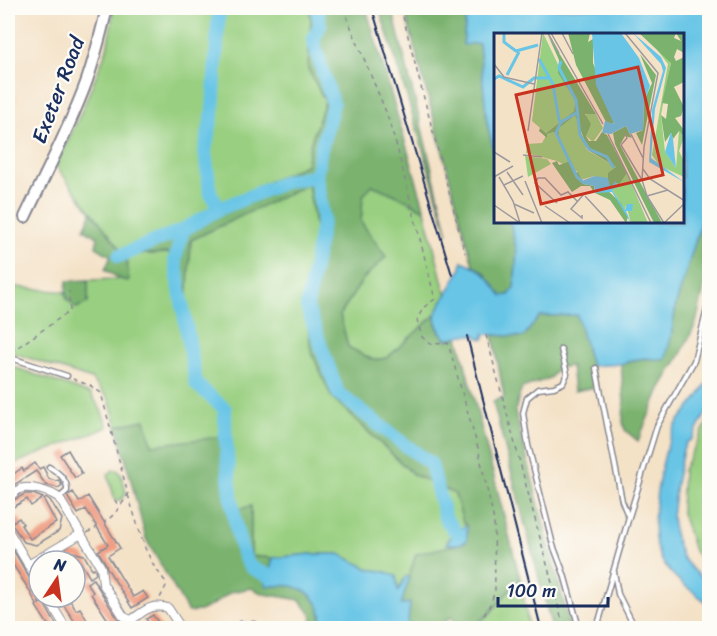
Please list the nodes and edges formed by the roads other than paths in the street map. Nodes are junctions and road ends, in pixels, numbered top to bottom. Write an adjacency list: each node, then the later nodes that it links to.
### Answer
1 (107, 8): 2 (street, Exeter Road)
2 (25, 217)
3 (710, 297): 13 (lane)
4 (561, 349): 24 (lane)
5 (8, 357): 7 (lane)
6 (596, 368): 13 (lane)
7 (67, 376)
8 (49, 467): 10 (lane)
9 (62, 468): 10 (lane)
10 (59, 473): 12 (lane)
11 (8, 497): 12 (street)
12 (59, 498): 15 (street)
13 (629, 517): 18 (lane)
14 (8, 530): 17 (street)
15 (82, 535): 16 (street); 22 (street)
16 (57, 549)
17 (27, 563)
18 (614, 571): 25 (lane); 26 (lane)
19 (54, 609): 21 (street)
20 (244, 627): 23 (lane)
21 (66, 628)
22 (182, 628)
23 (260, 628)
24 (579, 628)
25 (597, 628)
26 (635, 628)

